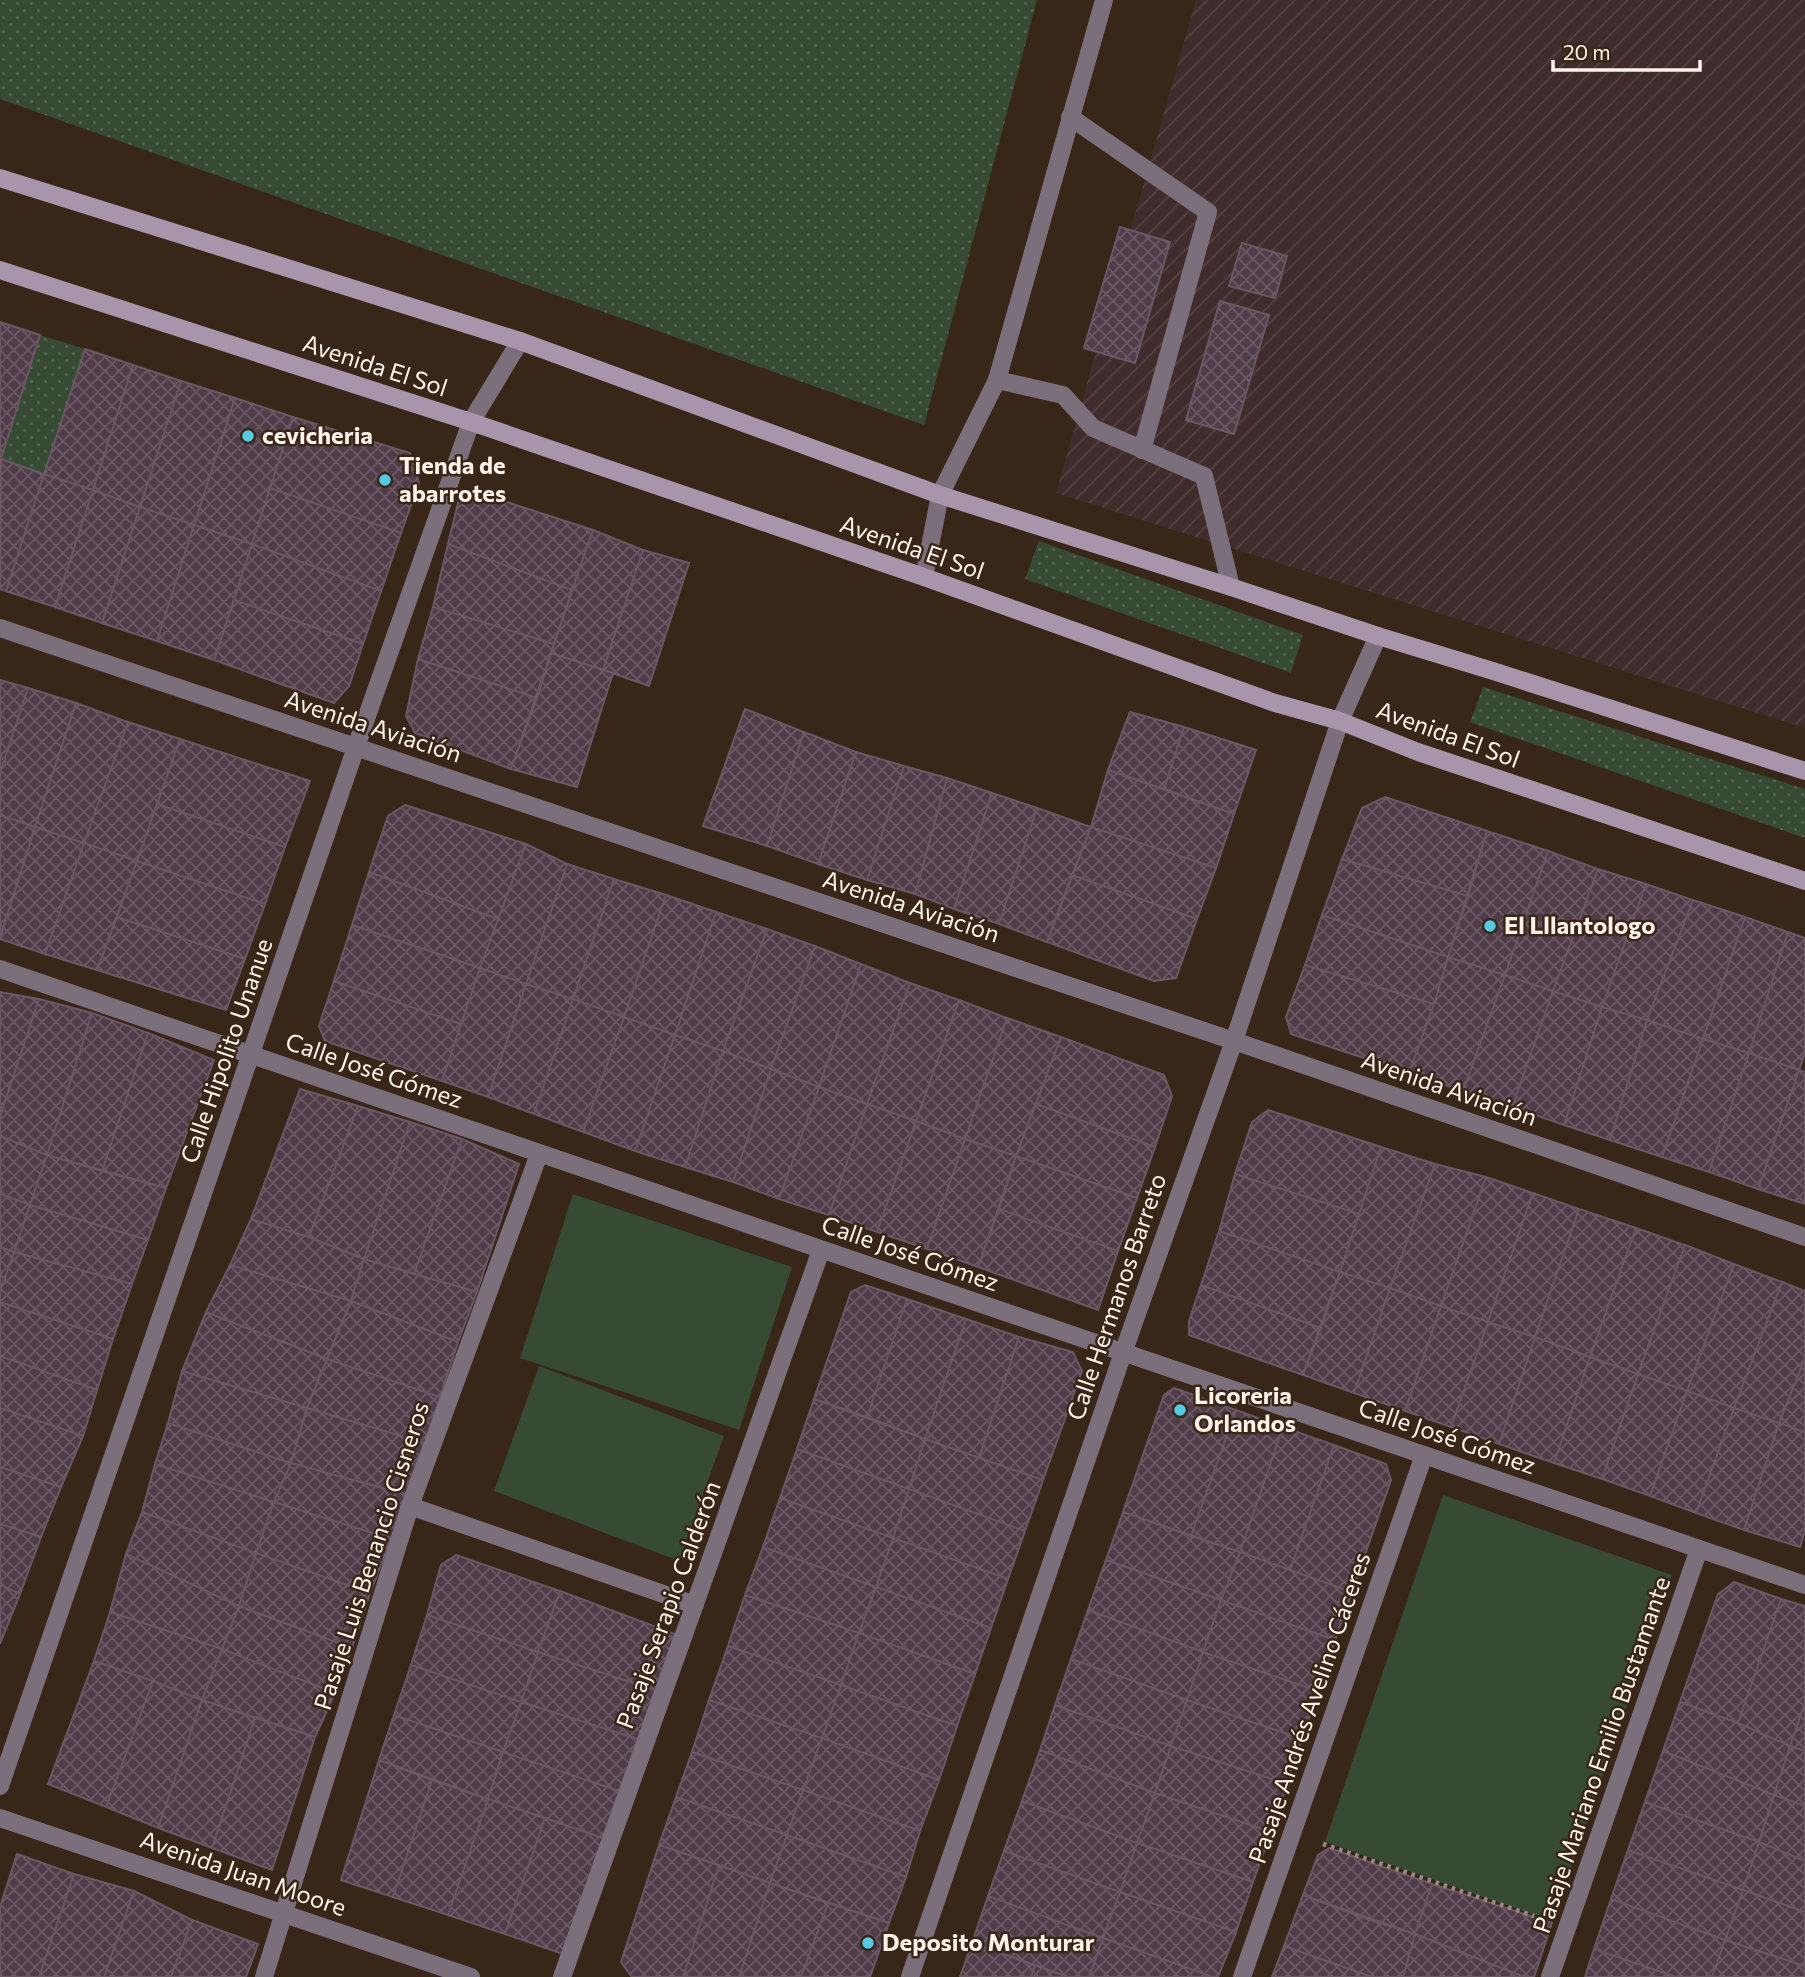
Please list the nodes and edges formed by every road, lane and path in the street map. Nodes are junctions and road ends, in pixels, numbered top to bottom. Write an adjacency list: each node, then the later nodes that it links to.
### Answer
1 (1104, 0): 2 (street)
2 (1070, 117): 6 (street); 8 (street)
3 (0, 178): 5 (main road)
4 (0, 270): 7 (main road, Avenida El Sol)
5 (520, 341): 7 (street, Calle Hipolito Unanue); 9 (main road)
6 (997, 380): 8 (street); 9 (street)
7 (471, 422): 10 (main road, Avenida El Sol); 15 (street, Calle Hipolito Unanue)
8 (1142, 450): 11 (street)
9 (940, 495): 10 (street); 11 (main road)
10 (924, 578): 14 (main road, Avenida El Sol)
11 (1231, 587): 13 (main road)
12 (0, 628): 15 (street, Avenida Aviación)
13 (1378, 636): 14 (street, Calle Hermanos Barreto); 16 (main road)
14 (1340, 721): 17 (main road, Avenida El Sol); 19 (street, Calle Hermanos Barreto)
15 (356, 747): 19 (street, Avenida Aviación); 20 (street, Calle Hipolito Unanue)
16 (1805, 771)
17 (1805, 881)
18 (0, 969): 20 (street, Calle José Gómez)
19 (1234, 1041): 22 (street, Avenida Aviación); 24 (street, Calle Hermanos Barreto)
20 (252, 1055): 21 (street, Calle José Gómez); 30 (street, Calle Hipolito Unanue)
21 (539, 1154): 23 (street, Calle José Gómez); 26 (street, Pasaje Luis Benancio Cisneros)
22 (1805, 1237)
23 (821, 1250): 24 (street, Calle José Gómez); 29 (street, Pasaje Serapio Calderón)
24 (1122, 1353): 25 (street, Calle José Gómez); 38 (street, Calle Hermanos Barreto)
25 (1424, 1455): 27 (street, Calle José Gómez); 32 (street, Pasaje Andrés Avelino Cáceres)
26 (410, 1506): 29 (street); 33 (street, Pasaje Luis Benancio Cisneros)
27 (1699, 1549): 28 (street, Calle José Gómez); 34 (street, Pasaje Mariano Emilio Bustamante)
28 (1805, 1585)
29 (695, 1605): 37 (street, Pasaje Serapio Calderón)
30 (0, 1786)
31 (0, 1818): 33 (street, Avenida Juan Moore)
32 (1293, 1833): 34 (path); 39 (street, Pasaje Andrés Avelino Cáceres)
33 (284, 1914): 35 (street, Pasaje Luis Benancio Cisneros); 36 (street, Avenida Juan Moore)
34 (1567, 1928): 40 (street, Pasaje Mariano Emilio Bustamante)
35 (264, 1977)
36 (471, 1977)
37 (562, 1977)
38 (910, 1977)
39 (1242, 1977)
40 (1550, 1977)

